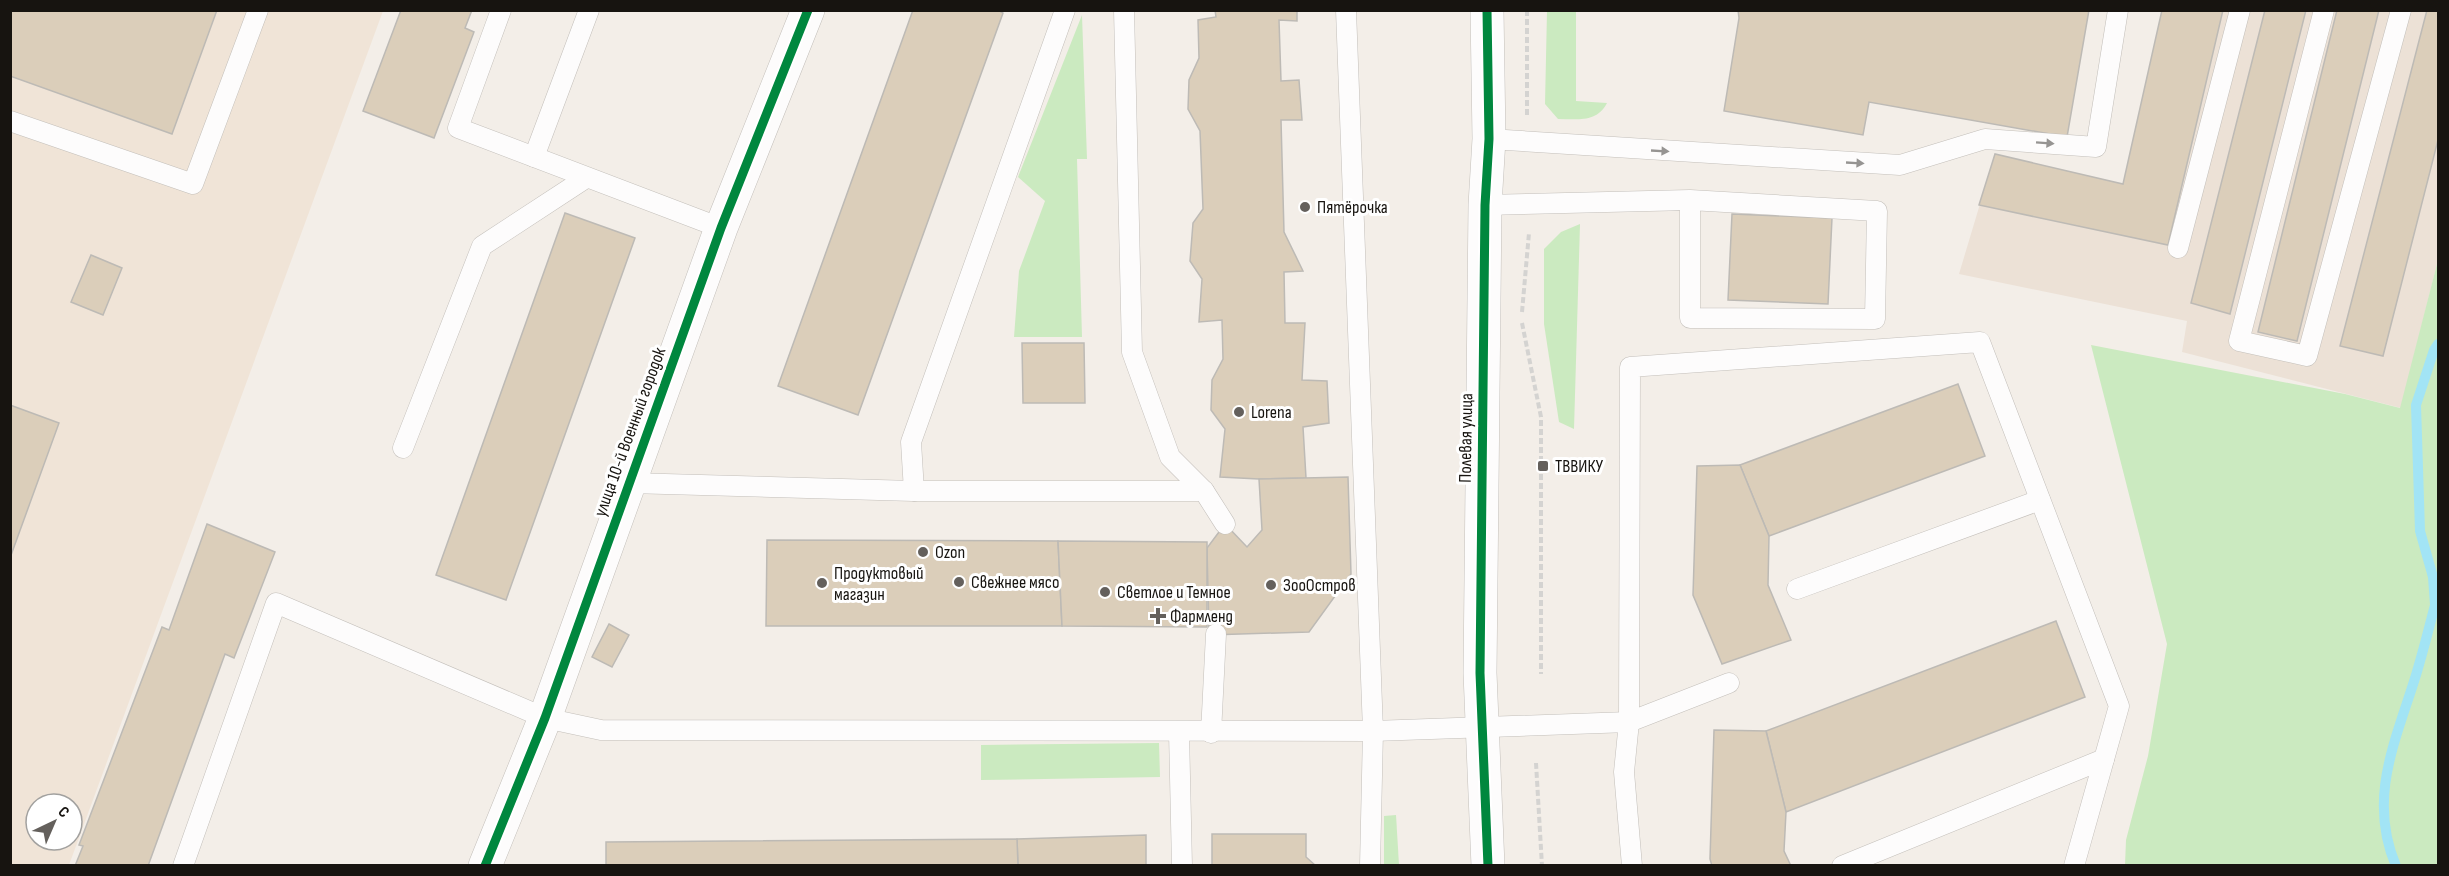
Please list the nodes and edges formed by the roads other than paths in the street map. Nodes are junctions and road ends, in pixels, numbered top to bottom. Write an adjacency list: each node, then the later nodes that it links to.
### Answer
1 (258, 10): 13 (lane)
2 (501, 10): 15 (lane)
3 (589, 10): 15 (lane)
4 (808, 10): 19 (street, улица 10-й Военный городок)
5 (1065, 10): 23 (lane)
6 (1125, 10): 24 (lane)
7 (1346, 10): 33 (lane)
8 (1486, 10): 14 (street, Полевая улица)
9 (2118, 10): 14 (lane, one-way to 9)
10 (2240, 10): 20 (lane)
11 (2324, 10): 12 (lane)
12 (2401, 10)
13 (10, 121)
14 (1489, 139): 18 (street, Полевая улица)
15 (534, 157): 16 (lane)
16 (586, 178): 19 (lane); 21 (lane)
17 (1690, 200): 17 (lane); 18 (lane)
18 (1485, 205): 32 (street, Полевая улица)
19 (721, 228): 22 (street, улица 10-й Военный городок)
20 (2178, 248)
21 (403, 448)
22 (629, 483): 23 (lane); 30 (street, улица 10-й Военный городок)
23 (914, 491): 24 (lane)
24 (1204, 491): 26 (lane)
25 (2040, 500): 27 (lane); 31 (lane); 36 (lane)
26 (1225, 524)
27 (1797, 589)
28 (1216, 634): 35 (lane)
29 (1729, 683): 31 (lane)
30 (545, 718): 34 (lane); 37 (lane); 38 (street, улица 10-й Военный городок)
31 (1629, 722): 32 (lane); 42 (lane)
32 (1481, 727): 33 (lane); 41 (street, Полевая улица)
33 (1373, 731): 35 (lane); 40 (lane)
34 (1179, 732): 35 (lane); 39 (lane)
35 (1211, 732)
36 (2103, 759): 43 (lane); 44 (lane)
37 (183, 866)
38 (485, 866)
39 (1182, 866)
40 (1370, 866)
41 (1488, 866)
42 (1632, 866)
43 (1842, 866)
44 (2074, 866)

